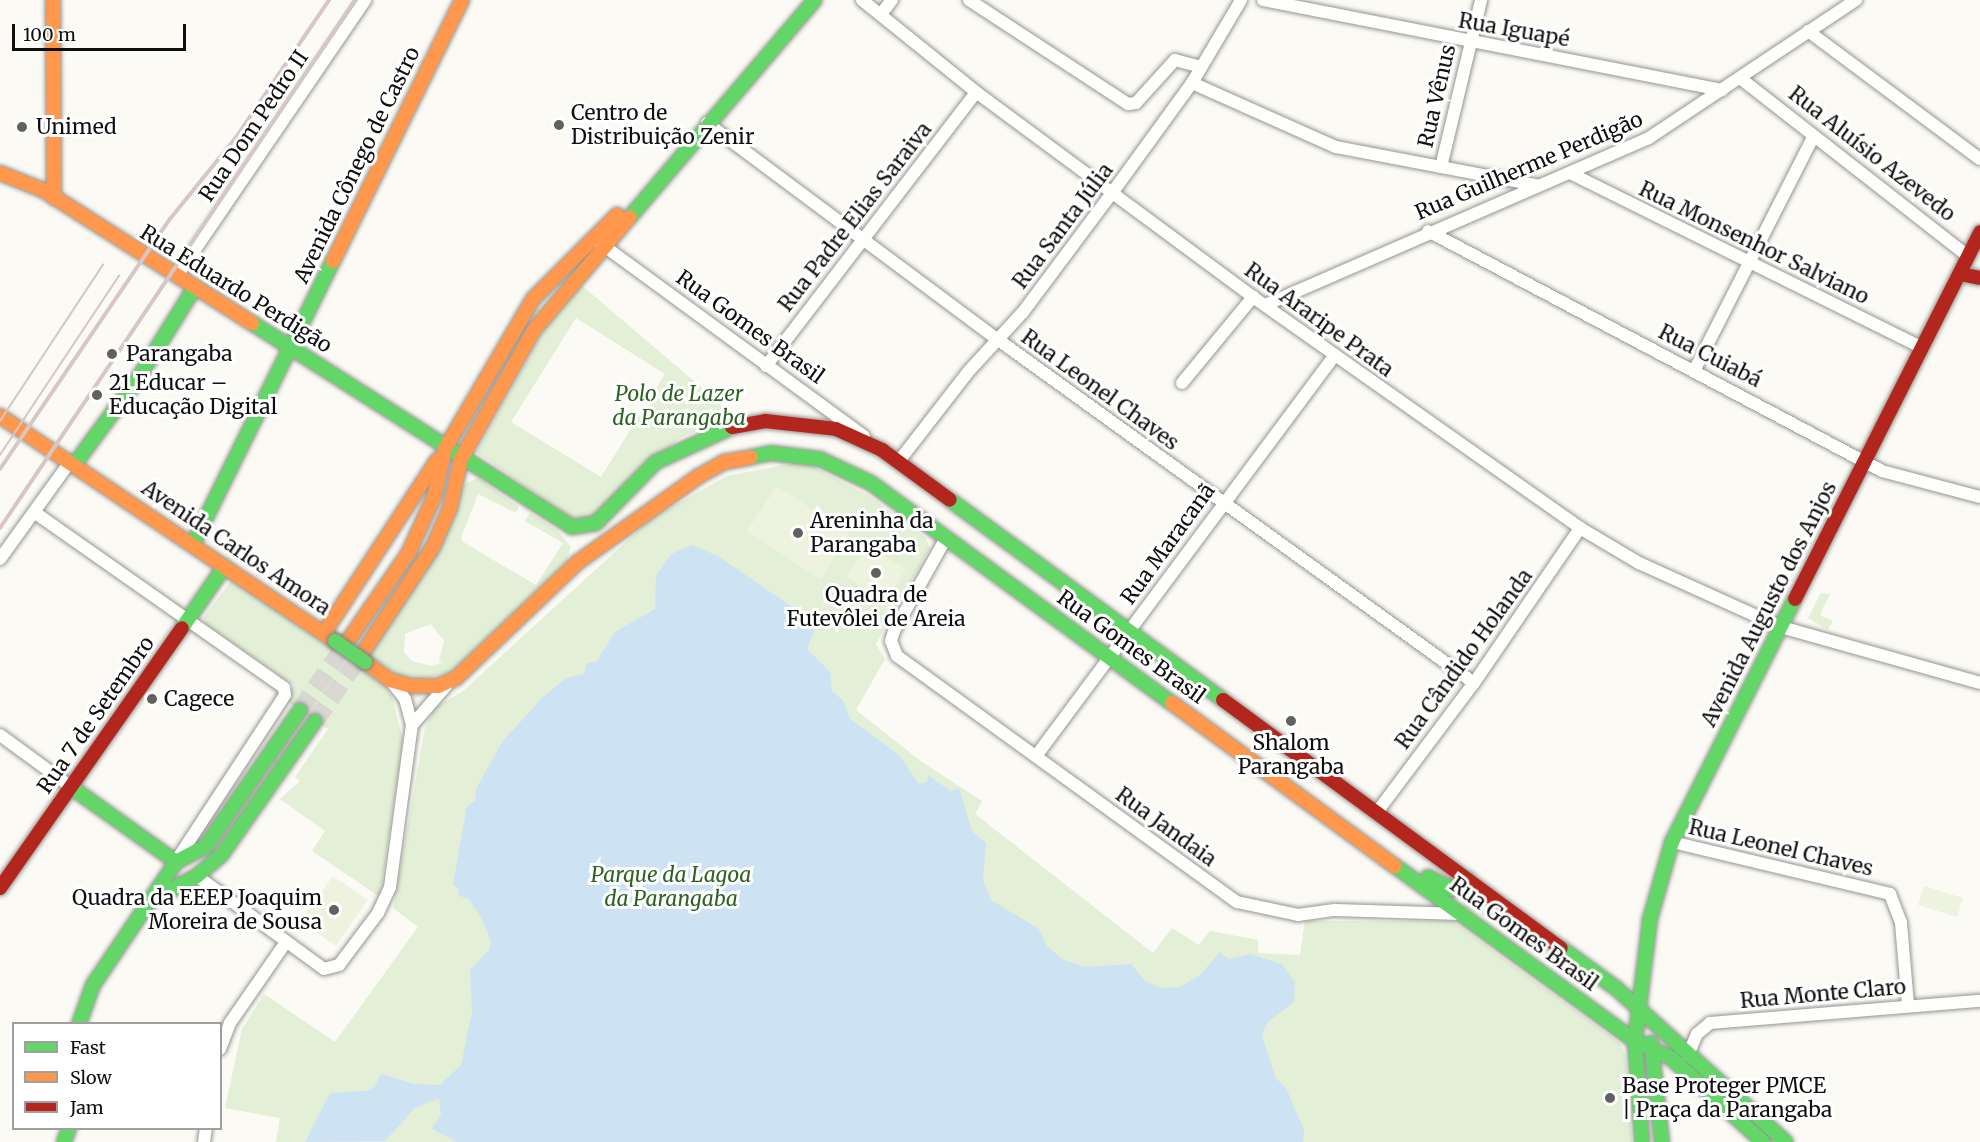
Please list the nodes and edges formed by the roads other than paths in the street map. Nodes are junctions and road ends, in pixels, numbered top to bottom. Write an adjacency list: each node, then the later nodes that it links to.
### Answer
1 (53, 0): 28 (main road)
2 (365, 0): 36 (street, Rua Dom Pedro II)
3 (462, 0): 42 (main road, Avenida Cônego de Castro)
4 (815, 0): 20 (main road)
5 (862, 0): 12 (street, Rua Araripe Prata)
6 (892, 0): 12 (street)
7 (969, 0): 15 (street)
8 (1241, 0): 15 (street, Rua Santa Júlia)
9 (1263, 0): 14 (street, Rua Iguapé)
10 (1481, 0): 14 (street, Rua Vênus)
11 (1856, 0): 13 (street, Rua Guilherme Perdigão)
12 (880, 14): 19 (street, Rua Araripe Prata)
13 (1808, 31): 16 (street, Rua Guilherme Perdigão); 22 (street)
14 (1469, 42): 18 (street, Rua Iguapé); 23 (street, Rua Vênus)
15 (1201, 67): 17 (street, Rua Santa Júlia)
16 (1740, 78): 18 (street, Rua Guilherme Perdigão); 21 (street, Rua Aluísio Azevedo)
17 (1192, 83): 23 (street); 27 (street, Rua Santa Júlia)
18 (1722, 90): 25 (street, Rua Guilherme Perdigão)
19 (976, 92): 27 (street, Rua Araripe Prata); 31 (street, Rua Padre Elias Saraiva)
20 (706, 123): 31 (street, Rua Leonel Chaves); 32 (main road)
21 (1814, 137): 33 (street, Rua Aluísio Azevedo); 34 (street)
22 (1980, 159)
23 (1441, 167): 26 (street)
24 (0, 173): 28 (main road, Rua Eduardo Perdigão)
25 (1570, 173): 26 (street, Rua Guilherme Perdigão); 34 (street, Rua Monsenhor Salviano)
26 (1535, 185): 29 (street, Rua Guilherme Perdigão)
27 (1112, 193): 39 (street, Rua Araripe Prata); 41 (street, Rua Santa Júlia)
28 (54, 198): 36 (main road, Rua Eduardo Perdigão)
29 (1428, 231): 40 (street, Rua Guilherme Perdigão); 46 (street, Rua Cuiabá)
30 (1980, 232): 33 (main road, Avenida Augusto dos Anjos)
31 (862, 239): 41 (street, Rua Leonel Chaves); 45 (street, Rua Padre Elias Saraiva)
32 (599, 242): 45 (street, Rua Gomes Brasil); 49 (main road); 51 (main road)
33 (1974, 259): 35 (main road, Avenida Augusto dos Anjos)
34 (1749, 263): 43 (street, Rua Monsenhor Salviano); 46 (street)
35 (1960, 274): 37 (main road); 43 (main road, Avenida Augusto dos Anjos)
36 (177, 276): 38 (main road, Rua Eduardo Perdigão)
37 (1980, 278)
38 (195, 287): 42 (main road, Rua Eduardo Perdigão); 54 (main road)
39 (1253, 297): 40 (street, Rua Araripe Prata); 47 (street)
40 (1265, 305): 44 (street, Rua Araripe Prata)
41 (997, 339): 52 (street, Rua Santa Júlia); 56 (street, Rua Leonel Chaves)
42 (290, 347): 49 (main road, Rua Eduardo Perdigão); 61 (main road, Avenida Cônego de Castro)
43 (1922, 348): 53 (main road, Avenida Augusto dos Anjos)
44 (1334, 356): 56 (street, Rua Maracanã); 59 (street, Rua Araripe Prata)
45 (766, 366): 50 (street, Rua Gomes Brasil)
46 (1695, 369): 53 (street, Rua Cuiabá)
47 (1182, 382)
48 (0, 416): 54 (main road, Avenida Carlos Amora)
49 (445, 448): 51 (main road); 68 (main road); 69 (main road)
50 (882, 450): 52 (main road, Rua Gomes Brasil); 58 (main road, Rua Gomes Brasil)
51 (461, 459): 58 (main road); 70 (main road)
52 (899, 461): 67 (main road, Rua Gomes Brasil)
53 (1865, 462): 55 (street, Rua Cuiabá); 66 (main road, Avenida Augusto dos Anjos)
54 (72, 463): 57 (street); 61 (main road, Avenida Carlos Amora)
55 (1980, 497)
56 (1223, 501): 67 (street, Rua Maracanã); 74 (street, Rua Leonel Chaves)
57 (34, 512): 62 (street); 65 (street)
58 (572, 527): 63 (main road)
59 (1580, 528): 66 (street, Rua Araripe Prata); 74 (street, Rua Cândido Holanda)
60 (946, 538): 63 (main road, Rua Gomes Brasil); 71 (main road, Rua Gomes Brasil); 80 (street, Rua Jandaia)
61 (194, 542): 64 (main road, Avenida Carlos Amora)
62 (0, 559)
63 (578, 562): 72 (main road, Rua Gomes Brasil)
64 (225, 566): 65 (main road, Rua 7 de Setembro); 68 (main road, Avenida Carlos Amora)
65 (188, 620): 81 (main road, Rua 7 de Setembro); 85 (street)
66 (1781, 627): 75 (street, Rua Araripe Prata); 83 (main road, Avenida Augusto dos Anjos)
67 (1128, 631): 71 (street, Rua Maracanã); 82 (main road, Rua Gomes Brasil)
68 (329, 637): 70 (main road, Avenida Carlos Amora, bridge)
69 (350, 638)
70 (365, 655): 73 (main road, Avenida Carlos Amora)
71 (1109, 658): 80 (street, Rua Maracanã); 84 (main road, Rua Gomes Brasil)
72 (456, 678): 73 (main road, Avenida Carlos Amora); 78 (street)
73 (390, 680): 78 (street)
74 (1474, 683): 82 (street, Rua Cândido Holanda)
75 (1980, 683)
76 (300, 710): 85 (main road)
77 (315, 721): 86 (main road)
78 (412, 725): 91 (street)
79 (0, 735): 81 (street)
80 (1036, 756): 90 (street, Rua Jandaia)
81 (71, 787): 85 (main road); 88 (main road, Rua 7 de Setembro)
82 (1377, 812): 87 (main road, Rua Gomes Brasil)
83 (1672, 842): 93 (street, Rua Leonel Chaves); 94 (main road, Avenida Augusto dos Anjos)
84 (1386, 859): 87 (main road); 90 (main road, Rua Gomes Brasil)
85 (176, 862): 89 (main road)
86 (197, 876): 89 (main road); 91 (street)
87 (1468, 879): 94 (main road, Rua Gomes Brasil)
88 (0, 888)
89 (153, 900): 95 (main road)
90 (1462, 914): 96 (main road, Rua Gomes Brasil)
91 (286, 942): 97 (street)
92 (1980, 1001): 93 (street, Rua Monte Claro)
93 (1908, 1005): 99 (street, Rua Monte Claro)
94 (1639, 1010): 96 (main road, Avenida Augusto dos Anjos); 98 (main road); 99 (main road, Rua Gomes Brasil)
95 (79, 1022)
96 (1635, 1041): 98 (main road, Rua Gomes Brasil); 100 (main road, Avenida Augusto dos Anjos)
97 (222, 1044)
98 (1653, 1050): 101 (main road); 102 (main road, Rua Gomes Brasil)
99 (1688, 1056): 103 (main road, Rua Gomes Brasil)
100 (1642, 1142)
101 (1662, 1142)
102 (1762, 1142)
103 (1786, 1142)

